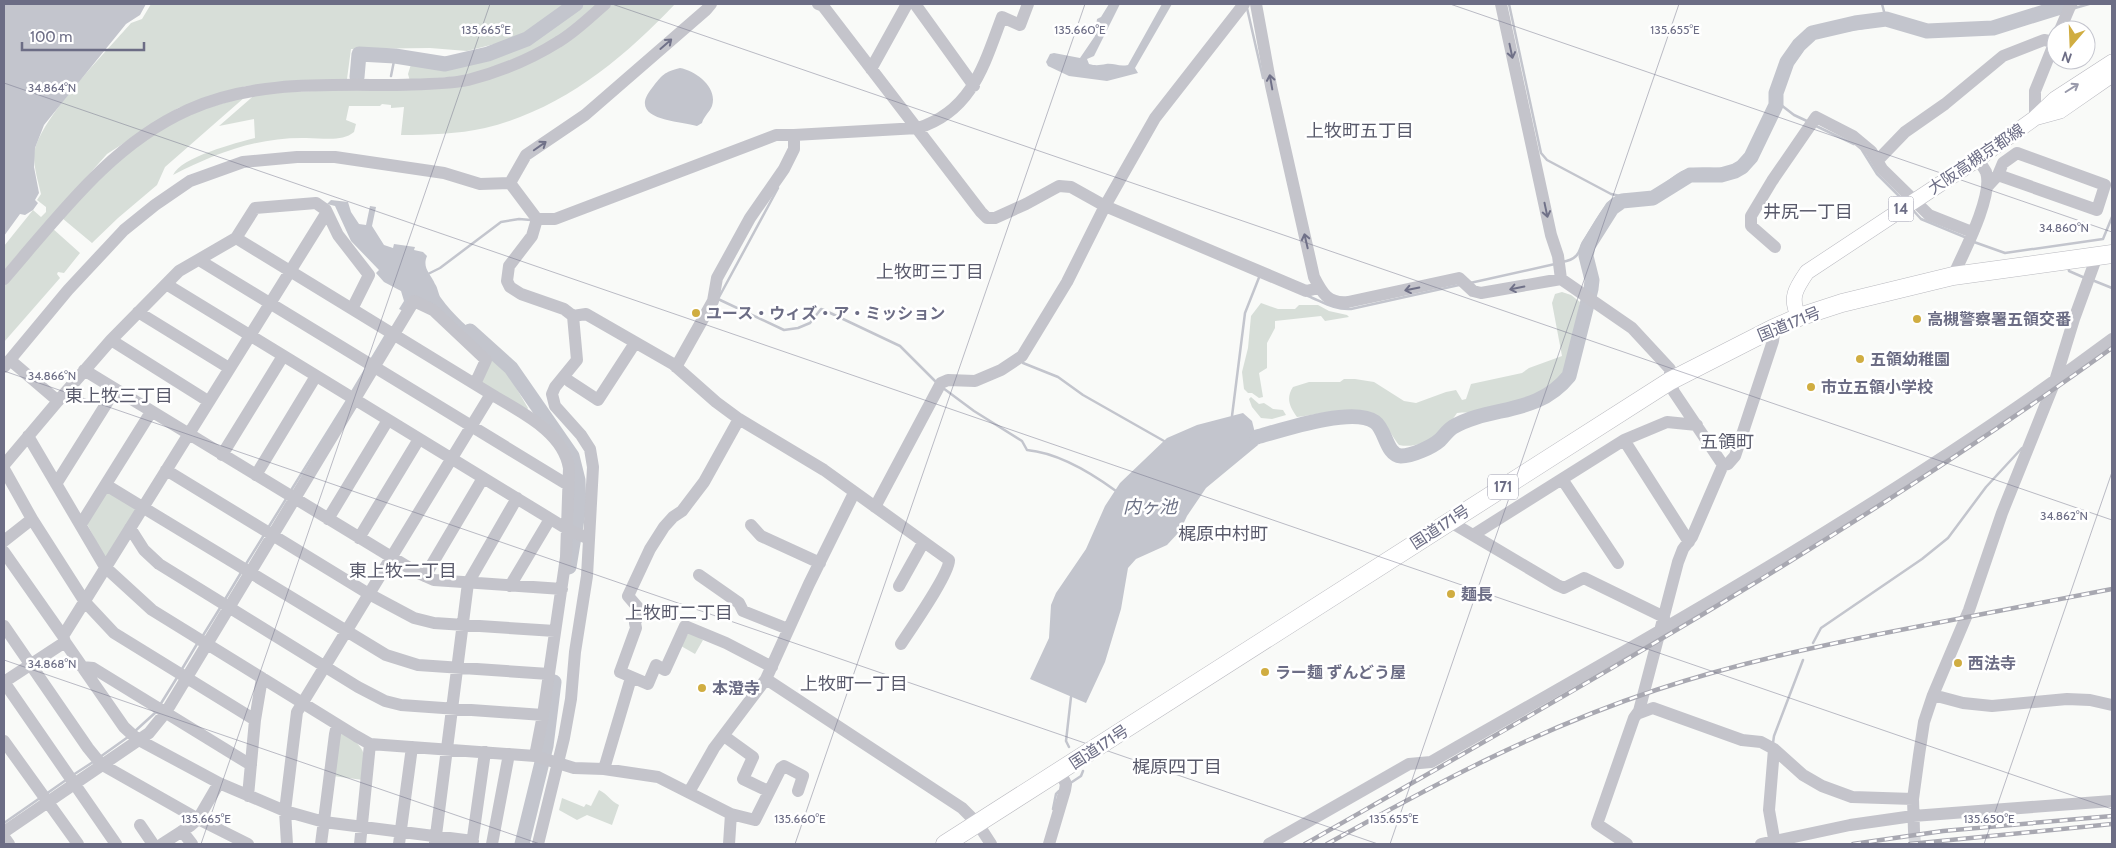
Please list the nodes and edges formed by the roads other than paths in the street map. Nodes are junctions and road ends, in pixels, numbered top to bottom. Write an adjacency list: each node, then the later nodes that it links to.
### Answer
1 (605, 4): 36 (street)
2 (711, 4): 22 (street, one-way to 2)
3 (818, 4): 13 (street)
4 (907, 4): 13 (street)
5 (915, 4): 15 (street)
6 (1028, 4): 15 (street)
7 (1256, 4): 38 (street, one-way to 7)
8 (1501, 4): 33 (street, one-way to 33)
9 (1242, 8): 25 (street)
10 (2046, 40): 20 (street)
11 (2112, 62): 16 (main road, 大阪高槻京都線 / 14, one-way to 11)
12 (2046, 64): 16 (street)
13 (871, 69): 17 (street)
14 (2112, 75): 16 (main road, 大阪高槻京都線 / 14)
15 (974, 86): 17 (street)
16 (2036, 118): 19 (main road, 大阪高槻京都線 / 14)
17 (918, 128): 18 (street); 25 (street)
18 (794, 135): 27 (street); 53 (street)
19 (1978, 159): 23 (street); 24 (main road, 大阪高槻京都線 / 14)
20 (1877, 161): 24 (street); 30 (street)
21 (1998, 175): 21 (street); 23 (street)
22 (510, 184): 27 (street); 51 (street)
23 (1987, 186): 28 (street)
24 (1915, 200): 28 (street); 43 (main road, 大阪高槻京都線 / 14)
25 (1105, 206): 38 (street); 90 (street)
26 (327, 212): 29 (street); 34 (street); 40 (street)
27 (537, 219): 42 (street)
28 (1970, 237): 35 (street)
29 (236, 238): 32 (street); 34 (street)
30 (1775, 247)
31 (2105, 255): 35 (highway, 国道171号 / 171); 59 (street)
32 (199, 260): 37 (street); 39 (street)
33 (1560, 268): 38 (street, one-way to 38); 58 (street)
34 (290, 272): 39 (street); 40 (street)
35 (1953, 276): 43 (highway, 国道171号 / 171)
36 (4, 279)
37 (166, 284): 41 (street); 46 (street)
38 (1319, 288)
39 (269, 304): 46 (street); 52 (street)
40 (352, 309): 45 (street)
41 (138, 312): 47 (street); 54 (street)
42 (573, 316): 49 (street); 102 (street)
43 (1799, 316): 44 (highway, 国道171号 / 171)
44 (1772, 329): 58 (highway, 国道171号 / 171); 77 (street)
45 (394, 334): 52 (street); 60 (street); 60 (street)
46 (249, 336): 50 (street); 54 (street)
47 (111, 340): 55 (street); 64 (street)
48 (2112, 340): 59 (street)
49 (635, 343): 53 (street); 57 (street)
50 (283, 356): 56 (street); 75 (street)
51 (7, 364): 65 (street)
52 (373, 367): 63 (street); 70 (street)
53 (676, 367): 67 (street)
54 (229, 368): 64 (street)
55 (84, 370): 61 (street); 65 (street)
56 (316, 376): 63 (street); 80 (street)
57 (569, 381)
58 (1670, 381): 69 (street); 94 (highway, 国道171号 / 171)
59 (2055, 381): 127 (street); 142 (street)
60 (475, 384): 62 (street)
61 (115, 390): 66 (street); 83 (street)
62 (491, 394): 70 (street); 85 (street)
63 (354, 399): 68 (street); 88 (street)
64 (208, 401): 71 (street)
65 (58, 402): 72 (street)
66 (150, 412): 71 (street); 84 (street)
67 (739, 419): 86 (street); 139 (street)
68 (388, 420): 73 (street); 93 (street)
69 (1697, 425): 74 (street); 77 (street)
70 (471, 426): 76 (street); 85 (street)
71 (188, 435): 75 (street); 79 (street)
72 (28, 436): 78 (street); 83 (street)
73 (420, 439): 76 (street); 101 (street)
74 (1624, 440): 82 (street); 104 (street)
75 (222, 455): 80 (street)
76 (452, 459): 81 (street); 107 (street)
77 (1722, 465): 104 (street)
78 (4, 467): 92 (street)
79 (166, 470): 89 (street); 99 (street)
80 (256, 475): 88 (street)
81 (484, 478): 87 (street); 113 (street)
82 (1562, 479): 100 (street); 109 (street)
83 (56, 484): 95 (street)
84 (106, 484): 89 (street); 95 (street)
85 (568, 485): 98 (street)
86 (854, 493): 90 (street); 108 (street)
87 (517, 498): 91 (street); 114 (street)
88 (294, 499): 93 (street); 99 (street)
89 (144, 506): 97 (street); 111 (street)
90 (875, 507): 105 (street)
91 (550, 518): 98 (street); 115 (street)
92 (32, 519): 103 (street); 119 (street)
93 (328, 519): 101 (street)
94 (1449, 521): 100 (street); 165 (highway, 国道171号 / 171)
95 (81, 524): 110 (street)
96 (751, 525): 108 (street)
97 (130, 528): 110 (street); 120 (street)
98 (567, 528): 102 (street); 117 (street)
99 (272, 535): 111 (street); 118 (street)
100 (1473, 535): 121 (street)
101 (359, 538): 107 (street)
102 (589, 539): 161 (street)
103 (4, 541)
104 (1688, 542): 121 (street)
105 (923, 543): 116 (street); 130 (street)
106 (4, 552): 128 (street)
107 (391, 558): 113 (street); 118 (street)
108 (820, 562): 124 (street)
109 (1618, 563)
110 (105, 567): 119 (street); 129 (street)
111 (250, 572): 120 (street); 125 (street)
112 (699, 575): 124 (street)
113 (425, 576): 114 (street)
114 (468, 583): 115 (street); 122 (street)
115 (510, 586): 117 (street)
116 (899, 586)
117 (562, 589): 126 (street)
118 (369, 594): 122 (street); 125 (street)
119 (85, 602): 128 (street); 137 (street)
120 (228, 607): 129 (street); 132 (street)
121 (1664, 617): 127 (street)
122 (463, 625): 126 (street); 135 (street)
123 (4, 626): 131 (street)
124 (788, 630): 133 (street)
125 (346, 631): 132 (street); 135 (street)
126 (555, 631): 136 (street)
127 (1659, 632): 147 (street); 208 (street)
128 (64, 639): 131 (street); 134 (street)
129 (207, 643): 137 (street); 138 (street)
130 (901, 644)
131 (31, 664): 141 (street); 162 (street)
132 (324, 666): 143 (street); 145 (street)
133 (772, 666): 139 (street); 140 (street)
134 (82, 667): 146 (street); 152 (street)
135 (458, 668): 136 (street); 145 (street)
136 (549, 674): 148 (street)
137 (186, 678): 146 (street); 149 (street)
138 (262, 678): 143 (street); 149 (street)
139 (631, 678): 164 (street)
140 (766, 679): 151 (street); 180 (street)
141 (4, 682): 166 (street)
142 (1933, 695): 144 (street); 173 (street)
143 (302, 702): 150 (street); 175 (street)
144 (2112, 705)
145 (452, 710): 148 (street); 157 (street)
146 (166, 712): 152 (street); 163 (street)
147 (1637, 714): 156 (street); 209 (street)
148 (543, 715): 160 (street)
149 (255, 720): 163 (street)
150 (337, 725): 154 (street); 179 (street)
151 (724, 736): 168 (street); 169 (street)
152 (137, 740): 162 (street); 167 (street)
153 (4, 741): 172 (street)
154 (370, 744): 155 (street); 182 (street)
155 (412, 747): 157 (street); 184 (street)
156 (1774, 749): 173 (street); 190 (street)
157 (448, 750): 158 (street); 188 (street)
158 (485, 752): 159 (street); 189 (street)
159 (509, 754): 160 (street); 202 (street)
160 (535, 756): 161 (street)
161 (557, 762): 164 (street); 203 (street)
162 (101, 764): 166 (street); 178 (street)
163 (251, 765): 171 (street)
164 (604, 769): 168 (street)
165 (1064, 782): 180 (highway, 国道171号 / 171); 207 (street)
166 (73, 783): 172 (street); 193 (street)
167 (219, 783): 171 (street); 178 (street)
168 (689, 792): 176 (street)
169 (768, 792): 170 (street); 176 (street)
170 (799, 792)
171 (248, 796): 175 (street)
172 (48, 800): 186 (street); 192 (street)
173 (1913, 800): 177 (street)
174 (2112, 801): 177 (street)
175 (285, 811): 179 (street); 198 (street)
176 (731, 814): 204 (street)
177 (1914, 816): 185 (street); 190 (street)
178 (198, 818): 183 (street); 197 (street)
179 (324, 822): 182 (street); 199 (street)
180 (978, 824): 205 (highway, 国道171号 / 171); 206 (street)
181 (140, 825): 194 (street)
182 (362, 826): 184 (street); 200 (street)
183 (182, 831): 195 (street); 196 (street)
184 (401, 831): 188 (street); 201 (street)
185 (1914, 831)
186 (4, 832)
187 (4, 837): 191 (street)
188 (436, 840): 189 (street)
189 (472, 843)
190 (1774, 843): 210 (street)
191 (9, 844)
192 (78, 844)
193 (116, 844)
194 (153, 844)
195 (162, 844)
196 (192, 844)
197 (248, 844)
198 (287, 844)
199 (321, 844)
200 (360, 844)
201 (399, 844)
202 (492, 844)
203 (538, 844)
204 (729, 844)
205 (945, 844)
206 (992, 844)
207 (1049, 844)
208 (1269, 844)
209 (1627, 844)
210 (1761, 844)

